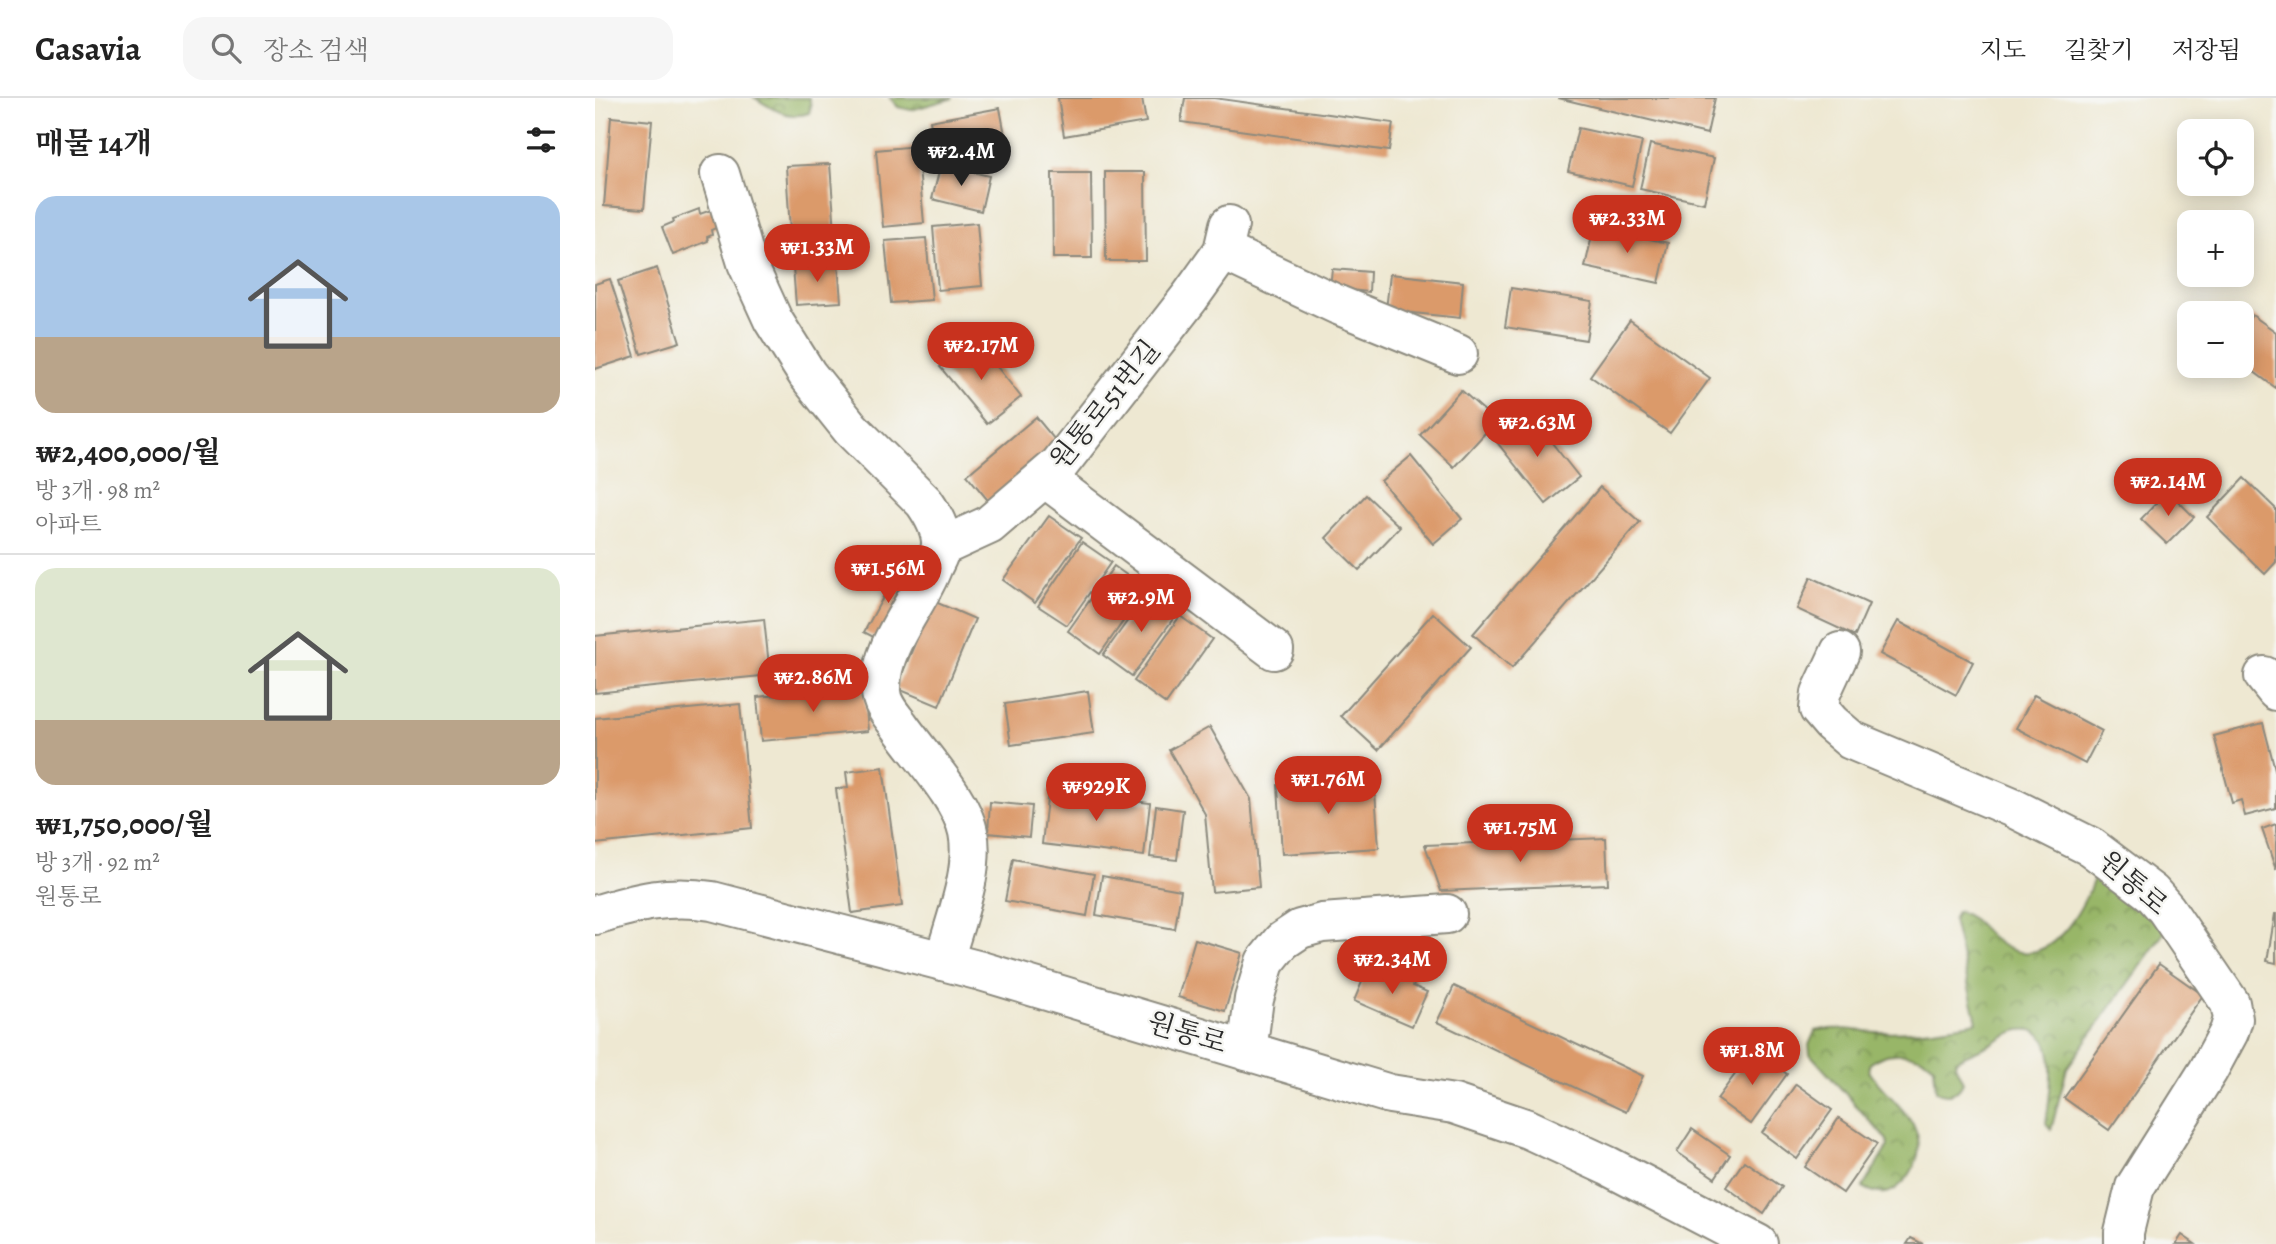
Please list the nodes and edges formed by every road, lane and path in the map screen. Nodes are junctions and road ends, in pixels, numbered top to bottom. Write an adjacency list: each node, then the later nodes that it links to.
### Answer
1 (720, 174): 4 (street)
2 (1458, 354): 3 (street, 원통로51번길)
3 (1045, 478): 4 (street, 원통로51번길); 5 (street)
4 (941, 547): 9 (street)
5 (1274, 650)
6 (1840, 652): 12 (street, 원통로)
7 (1447, 914): 10 (street)
8 (595, 915): 9 (street, 원통로)
9 (944, 961): 10 (street, 원통로)
10 (1247, 1051): 11 (street, 원통로)
11 (1758, 1244)
12 (2124, 1244)

